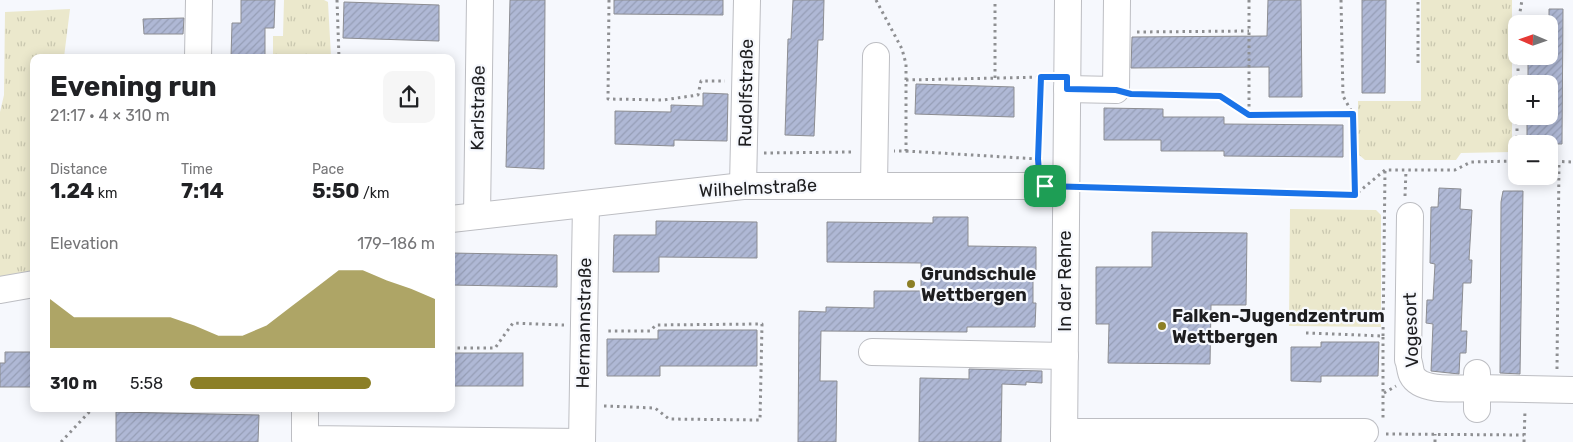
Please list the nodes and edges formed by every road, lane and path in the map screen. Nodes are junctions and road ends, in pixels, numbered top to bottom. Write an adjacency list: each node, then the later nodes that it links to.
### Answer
1 (199, 0): 17 (street)
2 (337, 0): 18 (path)
3 (480, 0): 41 (street, Karlstraße)
4 (609, 0): 25 (path)
5 (747, 0): 25 (street, Rudolfstraße)
6 (876, 0): 21 (path)
7 (995, 0): 23 (path)
8 (1068, 0): 26 (street, In der Rehre)
9 (1117, 0): 16 (street)
10 (1249, 0): 15 (path)
11 (1341, 0): 28 (path)
12 (1418, 0): 20 (path)
13 (1522, 0): 14 (path)
14 (1520, 15)
15 (1249, 31): 16 (path); 29 (path)
16 (1117, 32): 27 (street)
17 (198, 54)
18 (339, 54)
19 (876, 56): 36 (street)
20 (1418, 63)
21 (906, 64)
22 (1041, 77): 23 (path); 26 (path); 31 (path)
23 (995, 78): 24 (path)
24 (906, 80)
25 (746, 81): 37 (street, Rudolfstraße)
26 (1067, 83): 27 (street); 38 (street, In der Rehre)
27 (1116, 90): 29 (path)
28 (1353, 114): 29 (path); 39 (path)
29 (1249, 115)
30 (906, 151): 31 (path)
31 (1038, 159): 38 (path)
32 (1508, 162): 35 (path)
33 (1559, 162): 34 (path); 53 (path)
34 (1573, 162)
35 (1385, 170): 39 (path); 48 (path)
36 (874, 185): 37 (street, Wilhelmstraße); 38 (street, Wilhelmstraße)
37 (743, 186): 40 (street, Wilhelmstraße)
38 (1055, 186): 39 (path); 51 (street, In der Rehre)
39 (1355, 195)
40 (586, 204): 41 (street, Wilhelmstraße); 46 (street, Hermannstraße)
41 (477, 216): 43 (street, Wilhelmstraße)
42 (1410, 216): 52 (street, Vogesort)
43 (455, 219)
44 (30, 285): 45 (street)
45 (0, 290)
46 (585, 328): 49 (path); 55 (street, Hermannstraße); 55 (path)
47 (1306, 333): 48 (path)
48 (1383, 336): 54 (path)
49 (455, 348)
50 (872, 352): 51 (street)
51 (1064, 356): 61 (street, In der Rehre)
52 (1526, 389): 53 (street, Vogesort); 60 (path)
53 (1565, 390)
54 (1383, 393)
55 (583, 406): 64 (street, Hermannstraße)
56 (89, 412): 63 (path)
57 (305, 412): 64 (street)
58 (1365, 432): 59 (path); 62 (street)
59 (1435, 434): 60 (path); 65 (path)
60 (1524, 435): 66 (path)
61 (1064, 437): 62 (street)
62 (1157, 437)
63 (61, 442)
64 (582, 442)
65 (1435, 442)
66 (1524, 442)

